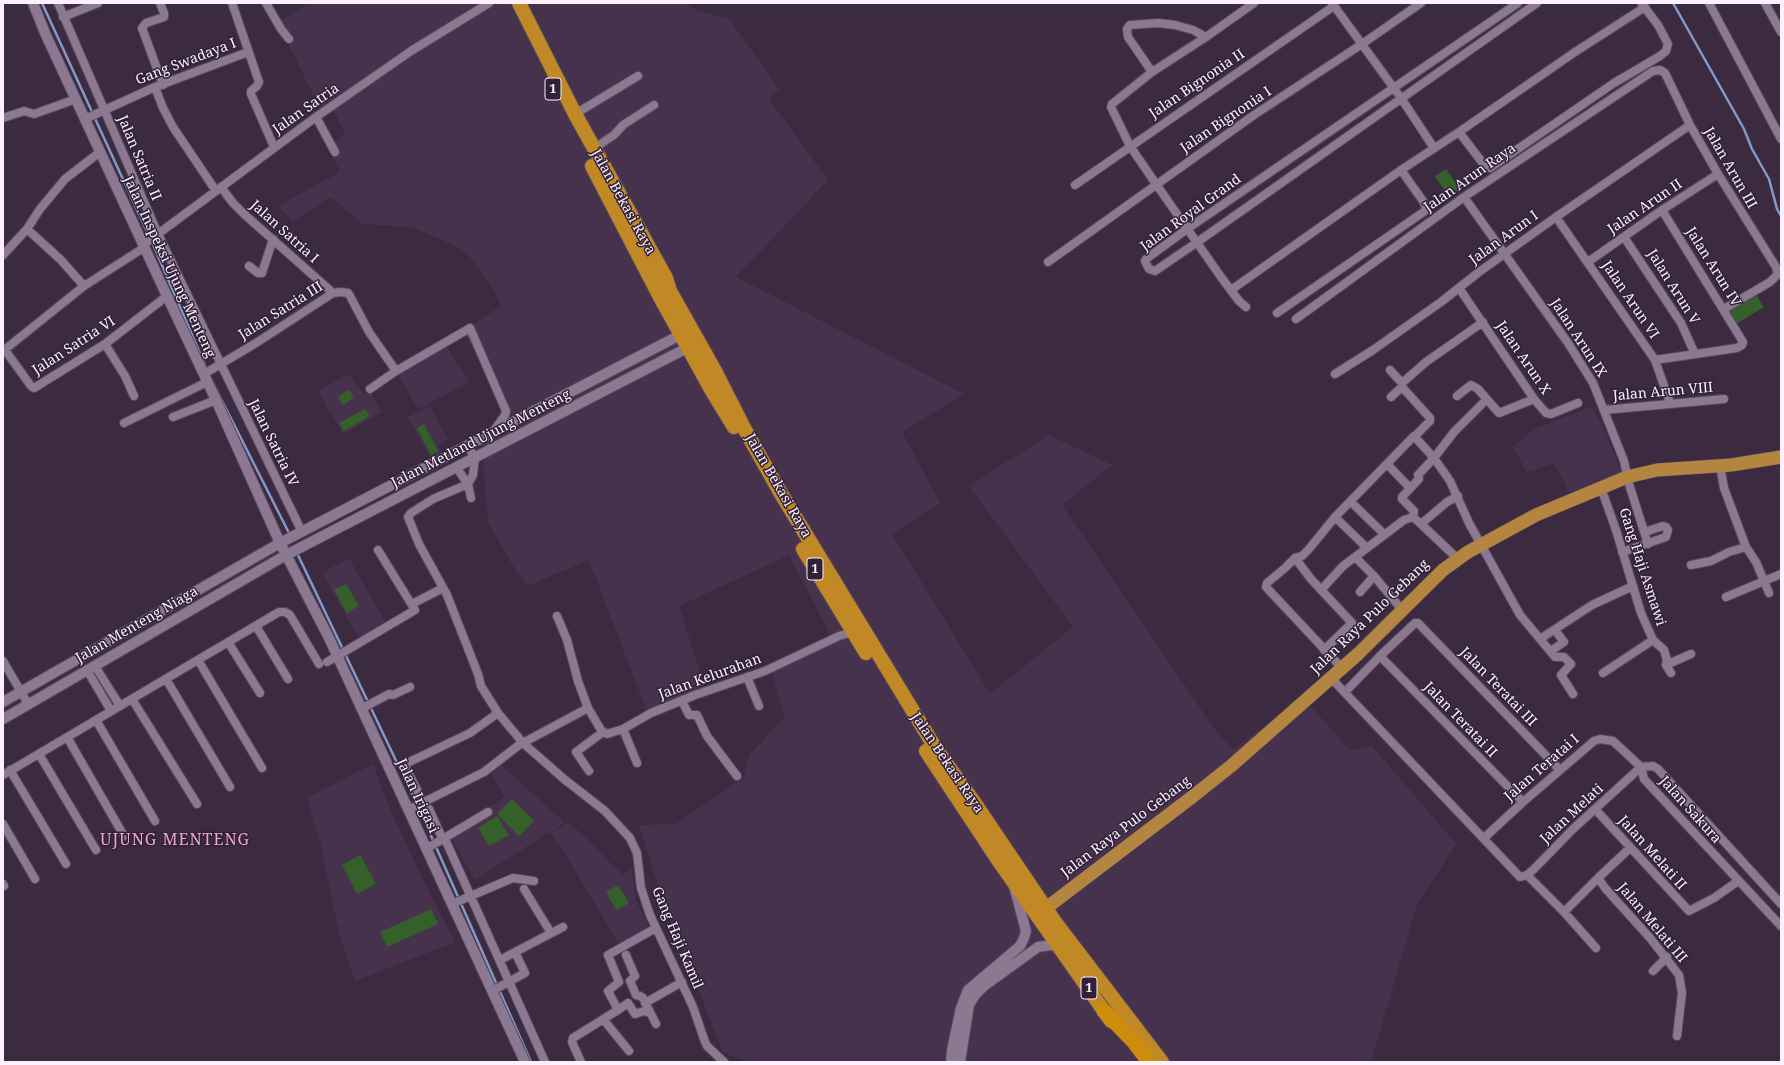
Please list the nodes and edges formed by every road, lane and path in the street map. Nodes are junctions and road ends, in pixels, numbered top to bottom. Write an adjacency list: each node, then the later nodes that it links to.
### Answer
1 (33, 3): 30 (street, Jalan Inspeksi Ujung Menteng)
2 (58, 3): 18 (street, Jalan Satria II)
3 (98, 3): 18 (street)
4 (160, 3): 27 (street, Jalan Satria I)
5 (232, 3): 23 (street)
6 (266, 3): 21 (street)
7 (490, 3): 34 (street, Jalan Satria)
8 (510, 3): 77 (highway, Jalan Bekasi Raya / 1)
9 (519, 3): 33 (highway, Jalan Bekasi Raya / 1)
10 (1254, 3): 20 (street)
11 (1421, 3): 22 (street, Jalan Bignonia I)
12 (1518, 3): 28 (street, Jalan Royal Grand)
13 (1537, 3): 29 (street, Jalan Royal Grand)
14 (1708, 3): 39 (street)
15 (1766, 3): 19 (street)
16 (1333, 5): 22 (street); 40 (street, Jalan Bignonia II)
17 (1643, 5): 38 (street); 38 (street)
18 (63, 17): 32 (street, Jalan Satria II)
19 (1781, 32)
20 (1206, 37): 24 (street); 24 (street)
21 (289, 38)
22 (1362, 44): 28 (street); 48 (street, Jalan Bignonia I)
23 (248, 52): 27 (street, Gang Swadaya I); 41 (street, Gang Swadaya I)
24 (1152, 72): 40 (street)
25 (1664, 73): 37 (street, Jalan Arun III); 51 (street, Jalan Arun Raya)
26 (638, 76): 33 (street)
27 (159, 86): 32 (street, Gang Swadaya I); 50 (street, Jalan Satria I)
28 (1394, 88): 29 (street); 54 (street, Jalan Royal Grand)
29 (1401, 98): 42 (street); 59 (street, Jalan Royal Grand)
30 (76, 99): 35 (street); 36 (street, Jalan Inspeksi Ujung Menteng)
31 (654, 105): 43 (street)
32 (101, 111): 36 (street, Gang Swadaya I); 56 (street, Jalan Satria II)
33 (575, 114): 43 (highway, Jalan Bekasi Raya / 1)
34 (316, 117): 41 (street, Jalan Satria); 45 (street)
35 (3, 118)
36 (87, 118): 44 (street, Jalan Inspeksi Ujung Menteng)
37 (1690, 125): 47 (street, Jalan Arun III); 53 (street, Jalan Arun I)
38 (1459, 132): 42 (street)
39 (1780, 135)
40 (1130, 146): 48 (street); 49 (street, Jalan Bignonia II)
41 (274, 147): 50 (street, Jalan Satria)
42 (1434, 148): 46 (street)
43 (593, 149): 102 (highway, Jalan Bekasi Raya / 1)
44 (100, 152): 55 (street); 60 (street, Jalan Inspeksi Ujung Menteng)
45 (335, 152)
46 (1401, 170): 69 (street); 74 (street)
47 (1718, 174): 52 (street, Jalan Arun II); 66 (street, Jalan Arun III)
48 (1156, 184): 54 (street); 63 (street, Jalan Bignonia I)
49 (1075, 185)
50 (218, 189): 56 (street, Jalan Satria); 58 (street, Jalan Satria I)
51 (1464, 197): 62 (street, Jalan Arun IX); 75 (street, Jalan Arun Raya)
52 (1662, 210): 57 (street, Jalan Arun II); 73 (street, Jalan Arun IV)
53 (1556, 217): 62 (street, Jalan Arun I); 64 (street, Jalan Arun VI)
54 (1187, 228): 59 (street); 59 (street, Jalan Royal Grand)
55 (27, 229): 61 (street); 67 (street)
56 (157, 235): 60 (street, Jalan Satria); 83 (street, Jalan Satria II)
57 (1624, 237): 64 (street, Jalan Arun II); 81 (street, Jalan Arun V)
58 (273, 239): 65 (street); 70 (street, Jalan Satria I)
59 (1196, 243): 69 (street)
60 (144, 245): 67 (street, Jalan Satria); 71 (street, Jalan Inspeksi Ujung Menteng)
61 (5, 250)
62 (1505, 253): 68 (street, Jalan Arun I); 99 (street, Jalan Arun IX)
63 (1048, 262)
64 (1588, 262): 82 (street, Jalan Arun VI)
65 (249, 266)
66 (1779, 274): 73 (street)
67 (84, 286): 80 (street, Jalan Satria)
68 (1459, 288): 76 (street, Jalan Arun X); 86 (street, Jalan Arun I)
69 (1231, 290): 72 (street)
70 (332, 294): 83 (street, Jalan Satria III); 85 (street, Jalan Satria III)
71 (167, 296): 78 (street, Jalan Satria VI); 87 (street, Jalan Inspeksi Ujung Menteng)
72 (1246, 307)
73 (1724, 310): 81 (street, Jalan Arun IV)
74 (1277, 314)
75 (1296, 319)
76 (1483, 322): 88 (street); 94 (street, Jalan Arun X)
77 (682, 334): 79 (highway, Jalan Bekasi Raya / 1); 103 (street, Jalan Metland Ujung Menteng)
78 (105, 344): 80 (street, Jalan Satria VI); 90 (street)
79 (688, 347): 102 (highway, Jalan Bekasi Raya / 1); 106 (street, Jalan Metland Ujung Menteng)
80 (4, 350)
81 (1695, 354): 82 (street)
82 (1655, 360): 98 (street, Jalan Arun VI)
83 (220, 366): 87 (street, Jalan Satria III); 123 (street, Jalan Satria IV)
84 (1390, 370): 88 (street)
85 (396, 371): 89 (street); 103 (street)
86 (1335, 374)
87 (207, 376): 95 (street, Jalan Inspeksi Ujung Menteng); 101 (street, Jalan Satria III)
88 (1402, 385): 92 (street); 104 (street)
89 (370, 389)
90 (134, 396)
91 (1457, 396): 93 (street)
92 (1391, 397)
93 (1487, 399): 94 (street); 108 (street)
94 (1534, 399): 97 (street, Jalan Arun X)
95 (216, 400): 100 (street); 125 (street, Jalan Inspeksi Ujung Menteng)
96 (1724, 400): 98 (street, Jalan Arun VIII)
97 (1578, 403)
98 (1670, 403): 99 (street, Jalan Arun VIII)
99 (1604, 410): 112 (street, Jalan Arun IX)
100 (173, 416)
101 (124, 423)
102 (740, 429): 151 (highway, Jalan Bekasi Raya / 1); 192 (highway, Jalan Bekasi Raya / 1)
103 (492, 433): 105 (street, Jalan Metland Ujung Menteng)
104 (1417, 434)
105 (467, 446): 106 (street); 123 (street, Jalan Metland Ujung Menteng)
106 (475, 457): 111 (street, Jalan Metland Ujung Menteng); 113 (street)
107 (1781, 457): 110 (main road, Jalan Raya Pulo Gebang)
108 (1434, 458): 109 (street); 114 (street); 116 (street)
109 (1388, 464): 114 (street); 118 (street)
110 (1720, 466): 112 (main road, Jalan Raya Pulo Gebang); 128 (street)
111 (456, 467): 113 (street); 132 (street, Jalan Metland Ujung Menteng)
112 (1627, 477): 115 (main road, Jalan Raya Pulo Gebang); 122 (street, Jalan Arun IX)
113 (468, 484): 117 (street); 141 (street, Gang Haji Kamil)
114 (1410, 488): 120 (street)
115 (1601, 488): 126 (main road, Jalan Raya Pulo Gebang); 131 (street, Gang Haji Asmawi)
116 (1458, 496): 121 (street); 126 (street)
117 (471, 498)
118 (1351, 502): 119 (street); 124 (street)
119 (1335, 517): 129 (street); 134 (street)
120 (1413, 517): 121 (street); 124 (street)
121 (1421, 524): 135 (street)
122 (1644, 532): 127 (street, Jalan Arun IX); 127 (street)
123 (301, 533): 125 (street, Jalan Metland Ujung Menteng)
124 (1384, 534): 129 (street)
125 (281, 542): 132 (street, Jalan Irigasi); 172 (street, Jalan Menteng Niaga)
126 (1481, 544): 135 (main road, Jalan Raya Pulo Gebang); 152 (street)
127 (1648, 544): 131 (street)
128 (1746, 547): 136 (street); 139 (street)
129 (1367, 548): 133 (street)
130 (378, 550): 146 (street)
131 (1622, 552): 140 (street, Gang Haji Asmawi)
132 (286, 555): 157 (street, Jalan Irigasi); 163 (street, Jalan Menteng Niaga)
133 (1355, 557): 138 (street); 142 (street)
134 (1295, 558): 142 (street); 155 (street)
135 (1458, 559): 147 (main road, Jalan Raya Pulo Gebang)
136 (1691, 565)
137 (1781, 574): 139 (street)
138 (1374, 576): 143 (street); 147 (street)
139 (1763, 580): 144 (street); 145 (street)
140 (1633, 586): 150 (street); 153 (street, Gang Haji Asmawi)
141 (443, 588): 146 (street); 185 (street, Gang Haji Kamil)
142 (1321, 590): 155 (street)
143 (1360, 592)
144 (1769, 593)
145 (1726, 598)
146 (412, 604): 157 (street)
147 (1402, 611): 164 (main road, Jalan Raya Pulo Gebang)
148 (557, 616): 183 (street)
149 (256, 626): 154 (street); 157 (street); 170 (street)
150 (1555, 630): 152 (street); 156 (street)
151 (853, 632): 167 (street, Jalan Kelurahan); 192 (highway, Jalan Bekasi Raya / 1)
152 (1540, 639): 156 (street)
153 (1653, 640): 162 (street, Gang Haji Asmawi); 166 (street)
154 (228, 642): 160 (street); 174 (street)
155 (1324, 650): 164 (street)
156 (1551, 651): 175 (street)
157 (338, 654): 182 (street, Jalan Irigasi)
158 (1691, 654): 162 (street)
159 (1380, 656): 173 (street); 197 (street, Jalan Teratai III); 202 (street, Jalan Teratai II)
160 (198, 660): 169 (street); 196 (street)
161 (3, 661): 172 (street)
162 (1666, 665): 165 (street, Gang Haji Asmawi)
163 (91, 668): 179 (street, Jalan Menteng Niaga); 180 (street); 184 (street)
164 (1342, 668): 168 (main road, Jalan Raya Pulo Gebang)
165 (1670, 673)
166 (1603, 674)
167 (747, 677): 177 (street, Jalan Kelurahan); 181 (street)
168 (1331, 678): 173 (street); 227 (main road, Jalan Raya Pulo Gebang)
169 (166, 679): 176 (street); 201 (street)
170 (288, 679)
171 (410, 687): 182 (street)
172 (20, 692): 178 (street, Jalan Menteng Niaga); 179 (street)
173 (1346, 692): 211 (street)
174 (260, 693)
175 (1573, 694)
176 (132, 699): 180 (street); 203 (street)
177 (682, 701): 188 (street, Jalan Kelurahan); 200 (street)
178 (3, 702)
179 (28, 704): 186 (street, Jalan Menteng Niaga)
180 (120, 706): 184 (street)
181 (759, 706)
182 (364, 707): 205 (street, Jalan Irigasi)
183 (588, 708): 189 (street); 191 (street)
184 (112, 711): 187 (street)
185 (498, 713): 191 (street, Gang Haji Kamil); 204 (street)
186 (3, 719)
187 (96, 720): 190 (street); 208 (street)
188 (623, 729): 189 (street, Jalan Kelurahan); 194 (street)
189 (603, 732): 198 (street)
190 (67, 737): 193 (street); 210 (street)
191 (523, 743): 204 (street); 231 (street, Gang Haji Kamil)
192 (932, 752): 222 (highway, Jalan Bekasi Raya / 1); 227 (highway, Jalan Bekasi Raya / 1)
193 (39, 754): 199 (street); 215 (street)
194 (637, 762)
195 (1641, 767): 197 (street, Jalan Teratai I); 206 (street, Jalan Melati); 221 (street, Jalan Sakura); 226 (street, Jalan Sakura)
196 (262, 768)
197 (1560, 770): 202 (street, Jalan Teratai I)
198 (589, 771)
199 (7, 773): 216 (street)
200 (737, 776)
201 (230, 787)
202 (1523, 802): 211 (street, Jalan Teratai I)
203 (197, 804)
204 (424, 805): 205 (street); 212 (street)
205 (410, 809): 213 (street, Jalan Irigasi)
206 (1595, 809): 214 (street, Jalan Melati II); 217 (street, Jalan Melati)
207 (488, 812): 212 (street)
208 (155, 821)
209 (3, 824): 218 (street)
210 (124, 836)
211 (1484, 838): 217 (street)
212 (443, 840): 213 (street); 224 (street)
213 (428, 847): 225 (street, Jalan Irigasi)
214 (1630, 848): 219 (street); 221 (street, Jalan Melati II)
215 (96, 850)
216 (66, 864)
217 (1523, 876): 228 (street)
218 (35, 878)
219 (1598, 878): 228 (street, Jalan Melati III); 237 (street, Jalan Melati III)
220 (534, 881): 224 (street)
221 (1738, 881): 229 (street, Jalan Sakura)
222 (1013, 882): 227 (highway, Jalan Bekasi Raya / 1); 243 (street)
223 (524, 889): 232 (street)
224 (470, 896): 225 (street); 238 (street)
225 (454, 903): 242 (street, Jalan Irigasi)
226 (1781, 904)
227 (1041, 911): 233 (highway, Jalan Bekasi Raya / 1); 260 (highway, Jalan Bekasi Raya / 1)
228 (1564, 912): 234 (street)
229 (1781, 926)
230 (563, 927): 232 (street)
231 (656, 928): 240 (street, Gang Haji Kamil); 245 (street)
232 (551, 933): 235 (street)
233 (1060, 947): 243 (street); 246 (highway, Jalan Bekasi Raya / 1)
234 (1596, 948)
235 (515, 952): 238 (street); 241 (street)
236 (626, 955): 244 (street)
237 (1667, 957): 239 (street); 250 (street, Jalan Melati III)
238 (500, 960): 241 (street)
239 (1653, 971)
240 (682, 982): 244 (street); 255 (street, Gang Haji Kamil)
241 (510, 983): 242 (street); 253 (street)
242 (494, 990): 252 (street, Jalan Irigasi)
243 (971, 993): 256 (street); 257 (street)
244 (645, 1003): 247 (street)
245 (618, 1010): 247 (street); 248 (street)
246 (1104, 1011): 258 (highway, Jalan Bekasi Raya / 1); 259 (highway)
247 (650, 1013): 249 (street)
248 (604, 1019): 251 (street); 254 (street)
249 (656, 1024)
250 (1677, 1036)
251 (629, 1052)
252 (525, 1062)
253 (545, 1062)
254 (579, 1062)
255 (724, 1062)
256 (952, 1062)
257 (960, 1062)
258 (1141, 1062)
259 (1149, 1062)
260 (1162, 1062)

